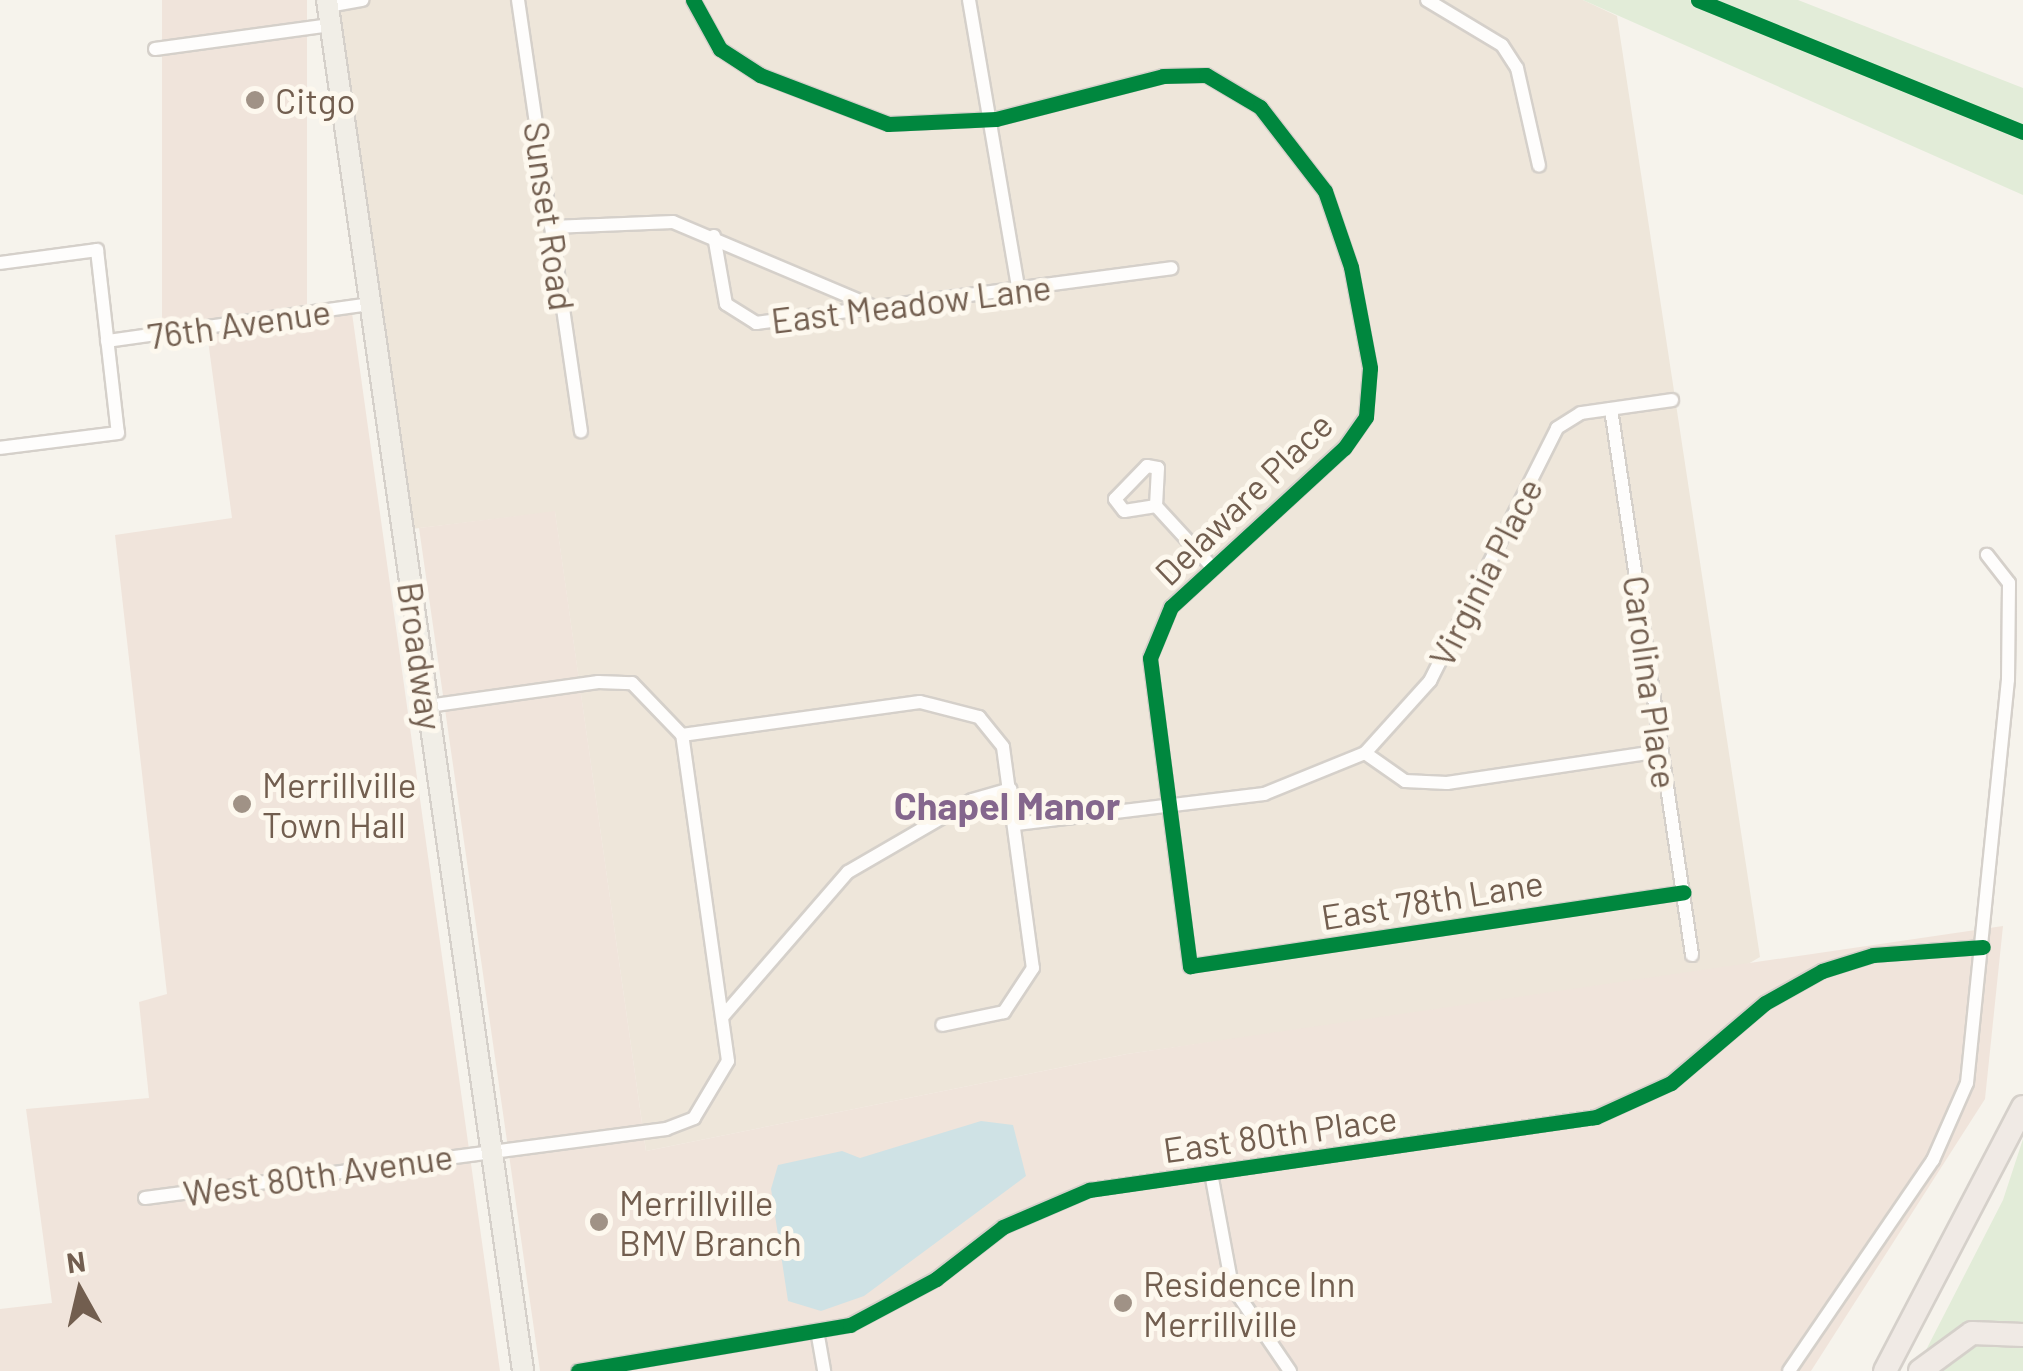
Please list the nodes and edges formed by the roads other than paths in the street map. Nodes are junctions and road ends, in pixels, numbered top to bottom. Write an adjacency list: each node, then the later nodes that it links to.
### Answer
1 (362, 0): 6 (street)
2 (518, 0): 10 (street, Sunset Road)
3 (693, 0): 8 (street, Delaware Place)
4 (970, 0): 8 (street)
5 (1427, 0): 9 (street)
6 (328, 11): 7 (street); 15 (main road, Broadway)
7 (156, 50)
8 (996, 120): 14 (street); 24 (street, Delaware Place)
9 (1539, 166)
10 (552, 226): 11 (street); 20 (street, Sunset Road)
11 (714, 236): 16 (street); 16 (street, East Meadow Lane)
12 (0, 263): 17 (street)
13 (1171, 268): 14 (street, East Meadow Lane)
14 (1019, 291): 16 (street, East Meadow Lane)
15 (370, 304): 17 (street, 76th Avenue); 25 (main road, Broadway)
16 (880, 310)
17 (107, 341): 21 (street)
18 (1672, 400): 19 (street, Virginia Place)
19 (1611, 409): 27 (street, Carolina Place); 28 (street, Virginia Place)
20 (581, 432)
21 (0, 448)
22 (1156, 506): 24 (street)
23 (1987, 555): 33 (street)
24 (1212, 567): 30 (street, Delaware Place)
25 (428, 706): 26 (street); 39 (main road, Broadway)
26 (682, 735): 29 (street); 36 (street)
27 (1661, 752): 28 (street); 32 (street, Carolina Place)
28 (1366, 753): 30 (street)
29 (1010, 789): 31 (street); 36 (street)
30 (1164, 804): 31 (street); 35 (street, Delaware Place)
31 (1016, 824): 37 (street)
32 (1683, 892): 34 (street, Carolina Place); 35 (street, East 78th Lane)
33 (1982, 946): 40 (street, East 80th Place); 48 (street)
34 (1692, 955)
35 (1190, 966)
36 (724, 1015): 39 (street)
37 (942, 1025)
38 (2023, 1107): 49 (highway)
39 (492, 1150): 41 (street, West 80th Avenue); 44 (main road, Broadway)
40 (1211, 1173): 43 (street, East 80th Place); 47 (street)
41 (145, 1198)
42 (2023, 1335): 50 (highway)
43 (818, 1336): 45 (street, East 80th Place); 46 (street)
44 (523, 1371)
45 (578, 1371)
46 (824, 1371)
47 (1290, 1371)
48 (1789, 1371)
49 (1885, 1371)
50 (1920, 1371)

